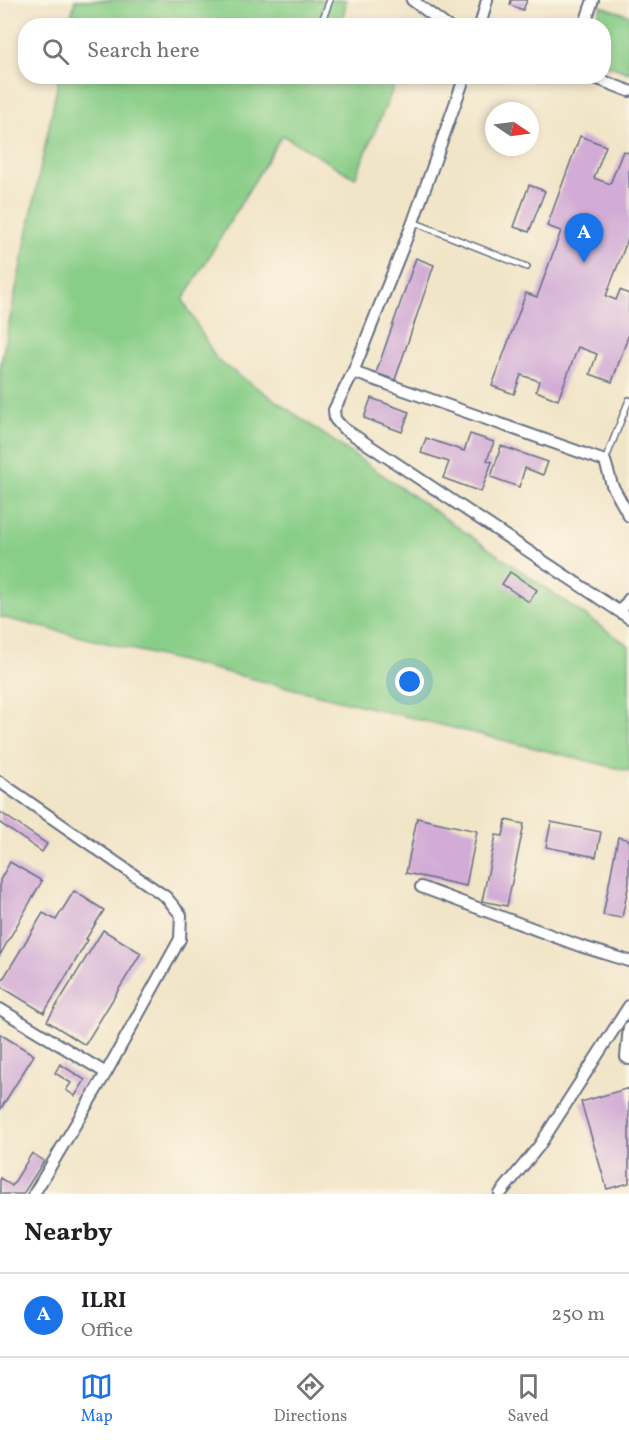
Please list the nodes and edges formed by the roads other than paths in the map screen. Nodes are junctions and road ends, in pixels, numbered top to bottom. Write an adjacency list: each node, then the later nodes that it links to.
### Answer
1 (330, 0): 5 (lane)
2 (412, 0): 6 (street)
3 (486, 0): 7 (street)
4 (593, 0): 8 (street)
5 (323, 18)
6 (436, 18)
7 (482, 18)
8 (587, 18)
9 (462, 84): 12 (street)
10 (611, 84): 11 (street)
11 (629, 91)
12 (413, 222): 13 (lane); 14 (street)
13 (527, 267)
14 (353, 372): 16 (street); 19 (street)
15 (629, 400): 16 (lane)
16 (605, 462): 17 (street)
17 (629, 516)
18 (629, 599): 19 (street)
19 (625, 615)
20 (0, 782): 27 (street)
21 (421, 887): 22 (street)
22 (629, 961)
23 (629, 1006): 29 (street)
24 (0, 1009): 27 (street)
25 (629, 1027): 26 (street)
26 (629, 1059)
27 (106, 1073): 28 (street)
28 (34, 1194)
29 (500, 1194)

